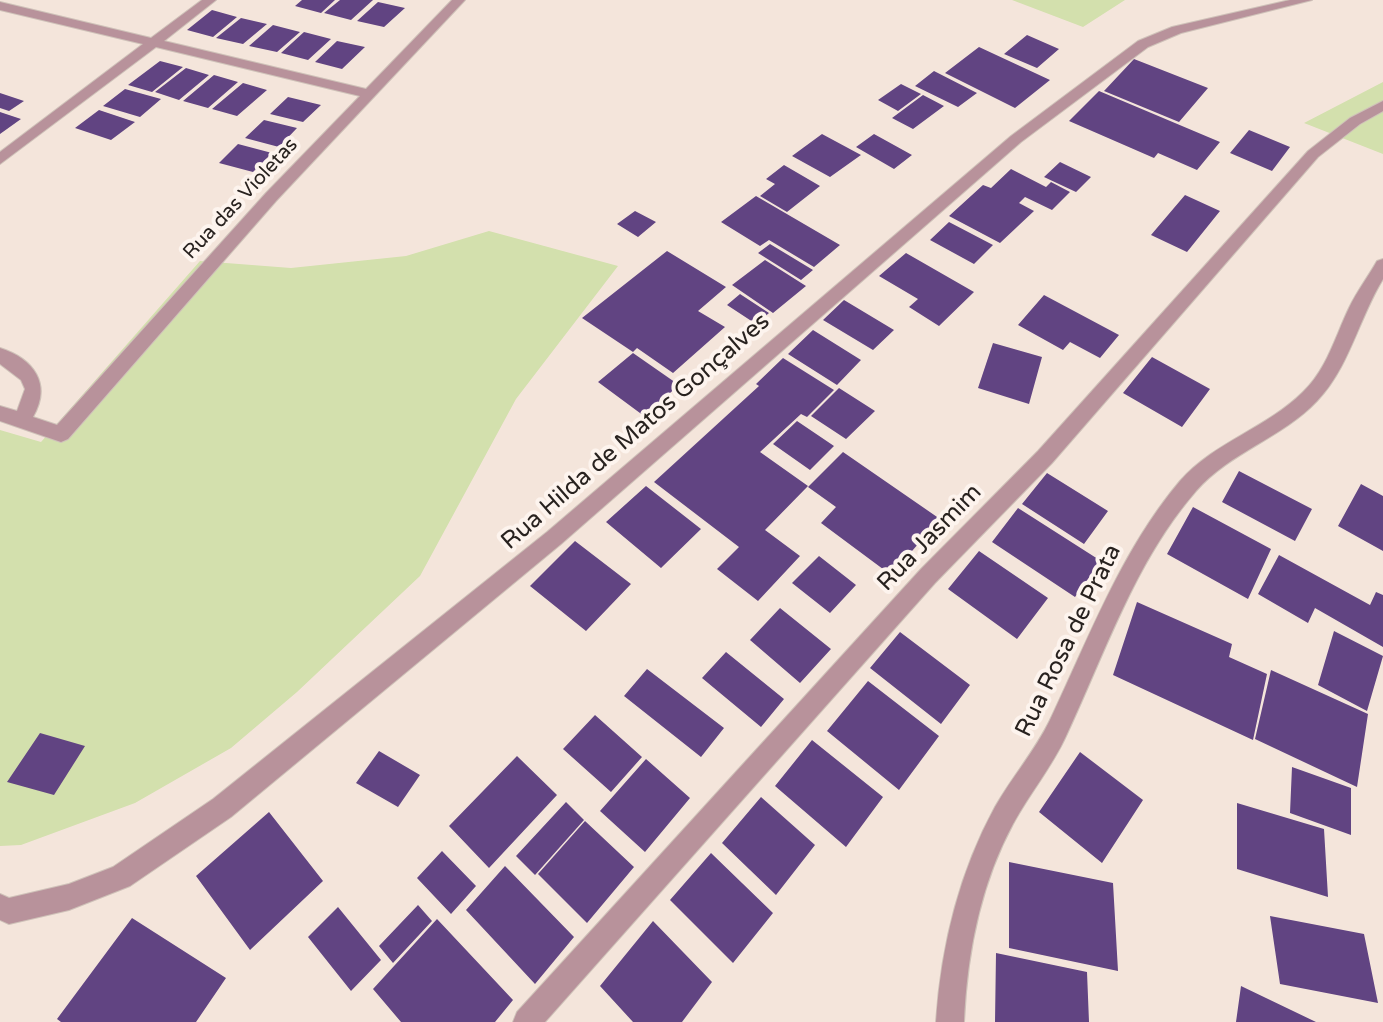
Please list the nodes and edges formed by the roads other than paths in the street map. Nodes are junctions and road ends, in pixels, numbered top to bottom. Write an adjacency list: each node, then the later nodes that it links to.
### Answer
1 (210, 0): 6 (street)
2 (436, 0): 4 (street)
3 (1306, 0): 14 (street, Rua Hilda de Matos Gonçalves)
4 (456, 2): 7 (street, Rua das Violetas)
5 (0, 6): 6 (street)
6 (154, 43): 7 (street); 9 (street)
7 (370, 94): 13 (street, Rua das Violetas)
8 (1383, 105): 15 (street, Rua Jasmim)
9 (0, 159)
10 (1383, 265): 16 (street, Rua Rosa de Prata)
11 (0, 355): 13 (street)
12 (0, 413): 13 (street)
13 (22, 420)
14 (0, 907)
15 (527, 1022)
16 (950, 1022)

